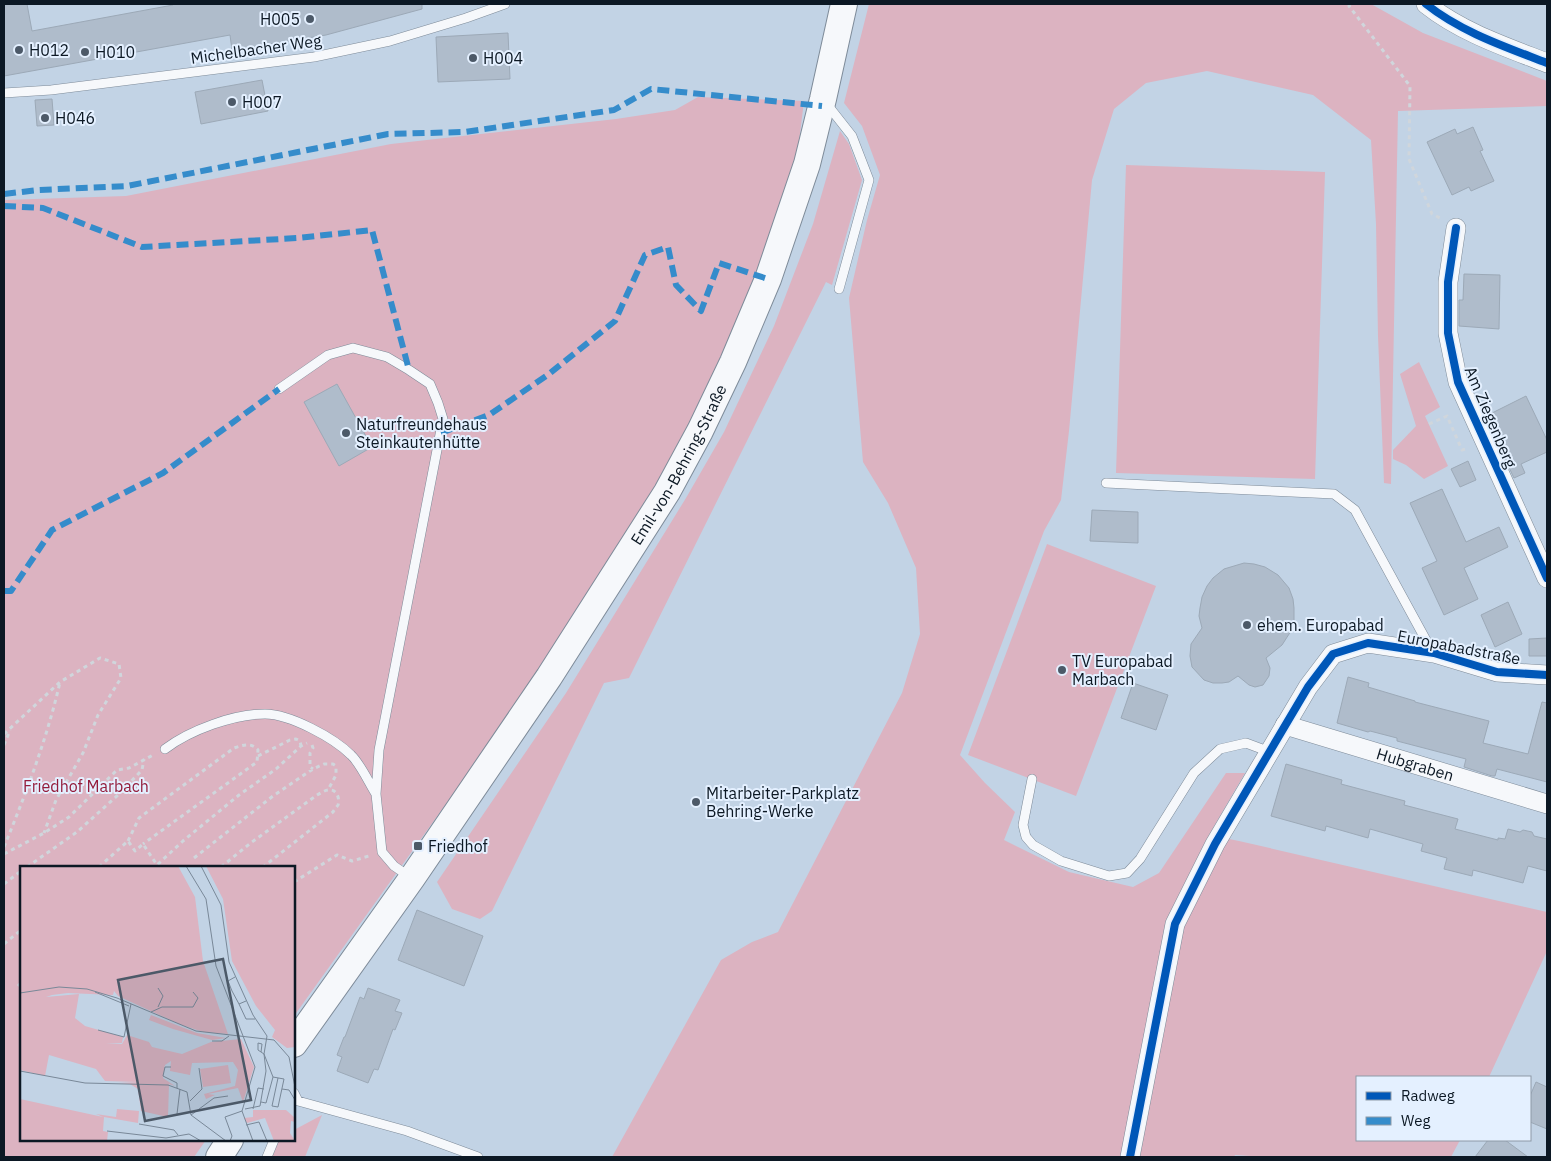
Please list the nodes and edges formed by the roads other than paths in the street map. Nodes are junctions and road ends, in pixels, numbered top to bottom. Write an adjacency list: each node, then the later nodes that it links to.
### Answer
1 (505, 4): 5 (lane, Michelbacher Weg)
2 (844, 4): 6 (main road, Emil-von-Behring-Straße)
3 (1426, 4): 4 (street)
4 (1547, 63)
5 (4, 93)
6 (824, 99): 8 (lane); 20 (main road, Emil-von-Behring-Straße)
7 (1456, 228): 11 (street, Am Ziegenberg)
8 (839, 289)
9 (279, 389): 18 (lane)
10 (1106, 484): 12 (lane)
11 (1547, 578)
12 (1434, 653): 13 (street, Europabadstraße); 14 (street, Europabadstraße)
13 (1547, 675)
14 (1285, 725): 16 (street, Europabadstraße); 19 (street, Hubgraben)
15 (165, 750): 18 (lane)
16 (1270, 752): 17 (lane); 28 (street, Europabadstraße)
17 (1032, 779)
18 (376, 794): 20 (lane)
19 (1547, 804)
20 (412, 878): 21 (main road, Emil-von-Behring-Straße)
21 (295, 1043)
22 (295, 1101): 27 (lane)
23 (229, 1141): 25 (main road)
24 (274, 1141): 26 (lane)
25 (219, 1157)
26 (267, 1157)
27 (478, 1157)
28 (1130, 1157)

